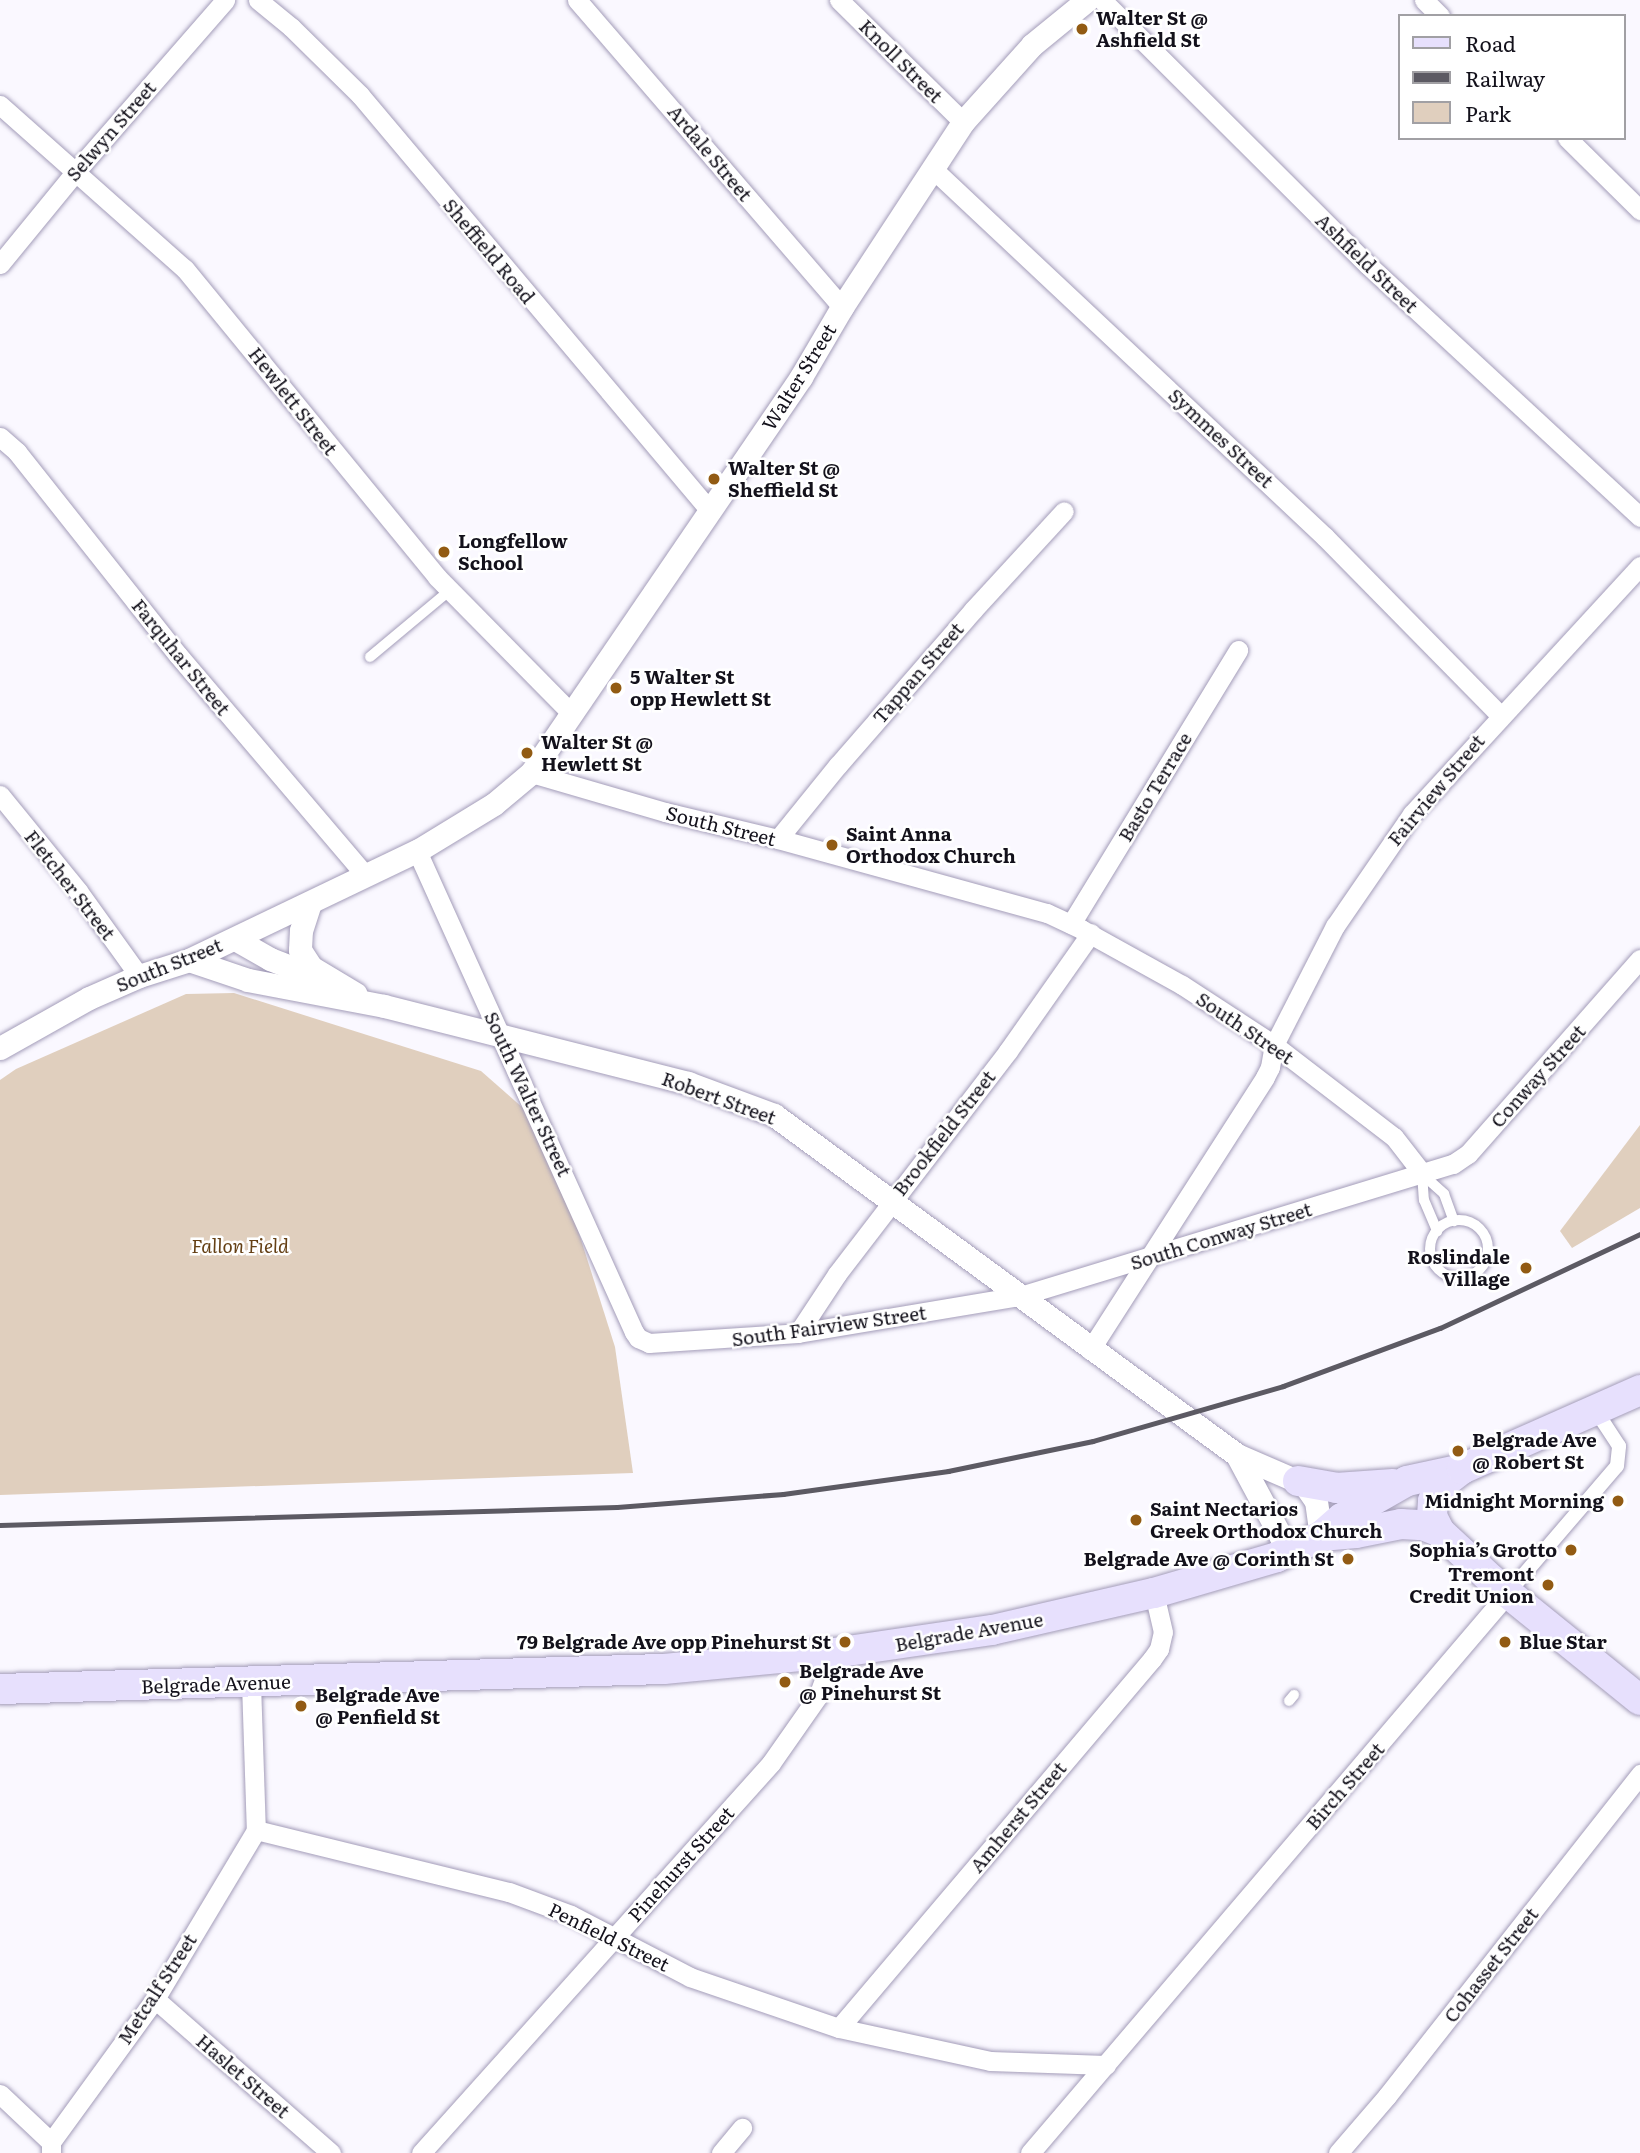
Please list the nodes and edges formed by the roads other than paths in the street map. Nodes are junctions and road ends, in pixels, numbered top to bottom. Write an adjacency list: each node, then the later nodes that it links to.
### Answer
1 (225, 0): 13 (street, Selwyn Street)
2 (258, 0): 19 (street, Sheffield Road)
3 (578, 0): 16 (street, Ardale Street)
4 (839, 0): 10 (street, Knoll Street)
5 (1087, 0): 10 (street, Walter Street)
6 (1102, 0): 20 (street, Ashfield Street)
7 (1424, 0): 8 (street)
8 (1438, 14)
9 (0, 105): 13 (street, Hewlett Street)
10 (963, 122): 12 (street, Walter Street)
11 (1568, 140): 14 (street)
12 (933, 169): 16 (street, Walter Street); 26 (street, Symmes Street)
13 (76, 171): 15 (street, Selwyn Street); 22 (street, Hewlett Street)
14 (1640, 210)
15 (0, 264)
16 (842, 307): 19 (street, Walter Street)
17 (0, 436): 31 (street, Farquhar Street)
18 (1064, 511): 29 (street, Tappan Street)
19 (711, 512): 25 (street, Walter Street)
20 (1640, 517)
21 (1636, 579): 26 (street, Fairview Street)
22 (450, 590): 24 (lane); 25 (street, Hewlett Street)
23 (1238, 650): 33 (street, Basto Terrace)
24 (370, 657)
25 (570, 712): 27 (street, Walter Street)
26 (1500, 715): 42 (street, Fairview Street)
27 (531, 773): 29 (street, South Street); 30 (street, South Street)
28 (0, 795): 38 (street, Fletcher Street)
29 (778, 839): 33 (street, South Street)
30 (417, 851): 31 (street, South Street); 41 (street, South Walter Street)
31 (365, 875): 32 (street, South Street)
32 (310, 903): 35 (street, South Street); 39 (street)
33 (1071, 924): 34 (street, South Street)
34 (1091, 933): 42 (street, South Street); 45 (street, Brookfield Street)
35 (235, 939): 37 (street, South Street); 39 (street)
36 (1640, 959): 44 (street, Conway Street)
37 (189, 960): 38 (street, South Street); 40 (street, Robert Street)
38 (139, 976): 43 (street, South Street)
39 (343, 988): 40 (street)
40 (384, 1006): 41 (street, Robert Street)
41 (501, 1035): 45 (street, Robert Street); 51 (street, South Walter Street)
42 (1274, 1045): 44 (street, South Street); 48 (street)
43 (0, 1048)
44 (1422, 1173): 46 (lane); 47 (lane); 48 (street, South Conway Street)
45 (890, 1203): 49 (street, Robert Street); 50 (street, Brookfield Street)
46 (1454, 1221): 47 (lane); 47 (lane)
47 (1437, 1231)
48 (1150, 1259): 49 (street, South Conway Street); 52 (street)
49 (1020, 1296): 50 (street, South Fairview Street); 52 (street, Robert Street)
50 (798, 1333): 51 (street, South Fairview Street)
51 (638, 1338)
52 (1090, 1350): 55 (street, Robert Street)
53 (1640, 1390): 54 (main road, Belgrade Avenue)
54 (1596, 1411): 56 (main road, Belgrade Avenue); 63 (street, Birch Street)
55 (1237, 1455): 57 (street, Robert Street); 61 (street, Robert Street)
56 (1462, 1469): 58 (main road, Belgrade Avenue); 59 (main road)
57 (1298, 1481): 58 (main road); 60 (street)
58 (1407, 1482): 60 (main road, Belgrade Avenue)
59 (1440, 1532): 60 (main road); 63 (main road)
60 (1321, 1535): 61 (main road, Belgrade Avenue)
61 (1289, 1552): 62 (main road, Belgrade Avenue)
62 (1154, 1593): 64 (main road, Belgrade Avenue); 72 (street, Amherst Street)
63 (1508, 1593): 67 (main road); 73 (street, Birch Street)
64 (834, 1653): 65 (main road, Belgrade Avenue); 70 (street, Pinehurst Street)
65 (251, 1683): 66 (main road, Belgrade Avenue); 69 (street)
66 (0, 1689)
67 (1640, 1700)
68 (1640, 1774): 81 (street, Cohasset Street)
69 (256, 1830): 70 (street, Penfield Street); 71 (street, Metcalf Street)
70 (615, 1937): 72 (street, Penfield Street); 78 (street, Pinehurst Street)
71 (155, 1999): 76 (street, Metcalf Street); 77 (street, Haslet Street)
72 (839, 2028): 73 (street, Penfield Street)
73 (1106, 2065): 80 (street, Birch Street)
74 (0, 2094): 76 (street)
75 (742, 2128): 79 (street)
76 (51, 2148)
77 (331, 2153)
78 (421, 2153)
79 (722, 2153)
80 (1030, 2153)
81 (1338, 2153)

